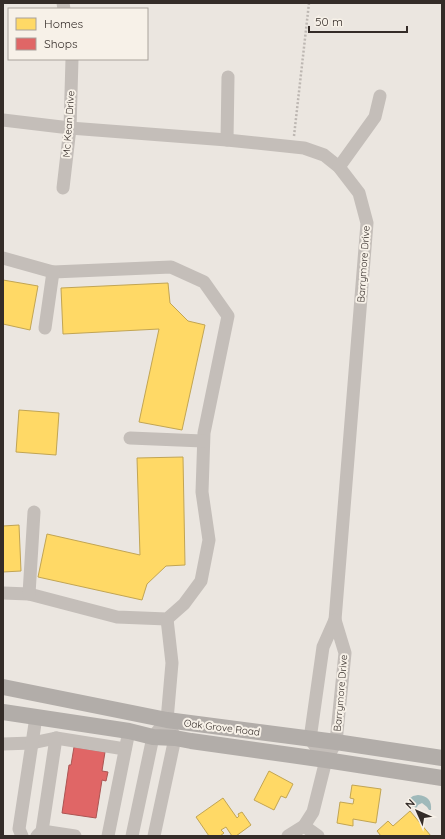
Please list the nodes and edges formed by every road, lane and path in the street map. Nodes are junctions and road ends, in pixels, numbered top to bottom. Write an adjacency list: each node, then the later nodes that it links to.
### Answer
1 (309, 3): 8 (path)
2 (72, 60): 6 (street, Mc Kean Drive)
3 (228, 77): 7 (street)
4 (380, 96): 9 (street)
5 (3, 120): 6 (street, Barrymore Drive)
6 (70, 128): 7 (street, Barrymore Drive); 10 (street, Mc Kean Drive)
7 (227, 140): 8 (street, Barrymore Drive)
8 (292, 146): 9 (street, Barrymore Drive)
9 (339, 167): 20 (street, Barrymore Drive)
10 (63, 188)
11 (3, 258): 12 (street)
12 (53, 272): 13 (street); 15 (street)
13 (45, 328)
14 (130, 438): 15 (street)
15 (203, 441): 19 (street)
16 (34, 512): 18 (street)
17 (3, 593): 18 (street)
18 (30, 594): 19 (street)
19 (167, 619): 24 (street)
20 (335, 620): 29 (street, Barrymore Drive); 30 (street, Barrymore Drive)
21 (3, 687): 24 (main road, Oak Grove Road)
22 (3, 712): 23 (main road, Oak Grove Road)
23 (36, 716): 25 (main road, Oak Grove Road); 31 (street)
24 (167, 720): 26 (street); 28 (street); 29 (main road, Oak Grove Road)
25 (129, 731): 26 (main road, Oak Grove Road); 33 (street)
26 (153, 737): 28 (main road, Oak Grove Road); 42 (street)
27 (56, 738): 31 (street); 33 (street); 38 (street)
28 (175, 738): 35 (main road, Oak Grove Road); 43 (street)
29 (310, 738): 30 (main road, Oak Grove Road); 35 (street)
30 (336, 742): 34 (main road, Oak Grove Road); 35 (street, Barrymore Drive)
31 (32, 743): 32 (street); 39 (street)
32 (3, 744)
33 (125, 749): 41 (street)
34 (442, 758)
35 (326, 760): 36 (main road, Oak Grove Road); 37 (street, Barrymore Drive)
36 (442, 778)
37 (304, 826): 44 (street); 45 (street)
38 (40, 833): 40 (street)
39 (22, 836)
40 (75, 836)
41 (108, 836)
42 (132, 836)
43 (154, 836)
44 (288, 836)
45 (318, 836)

